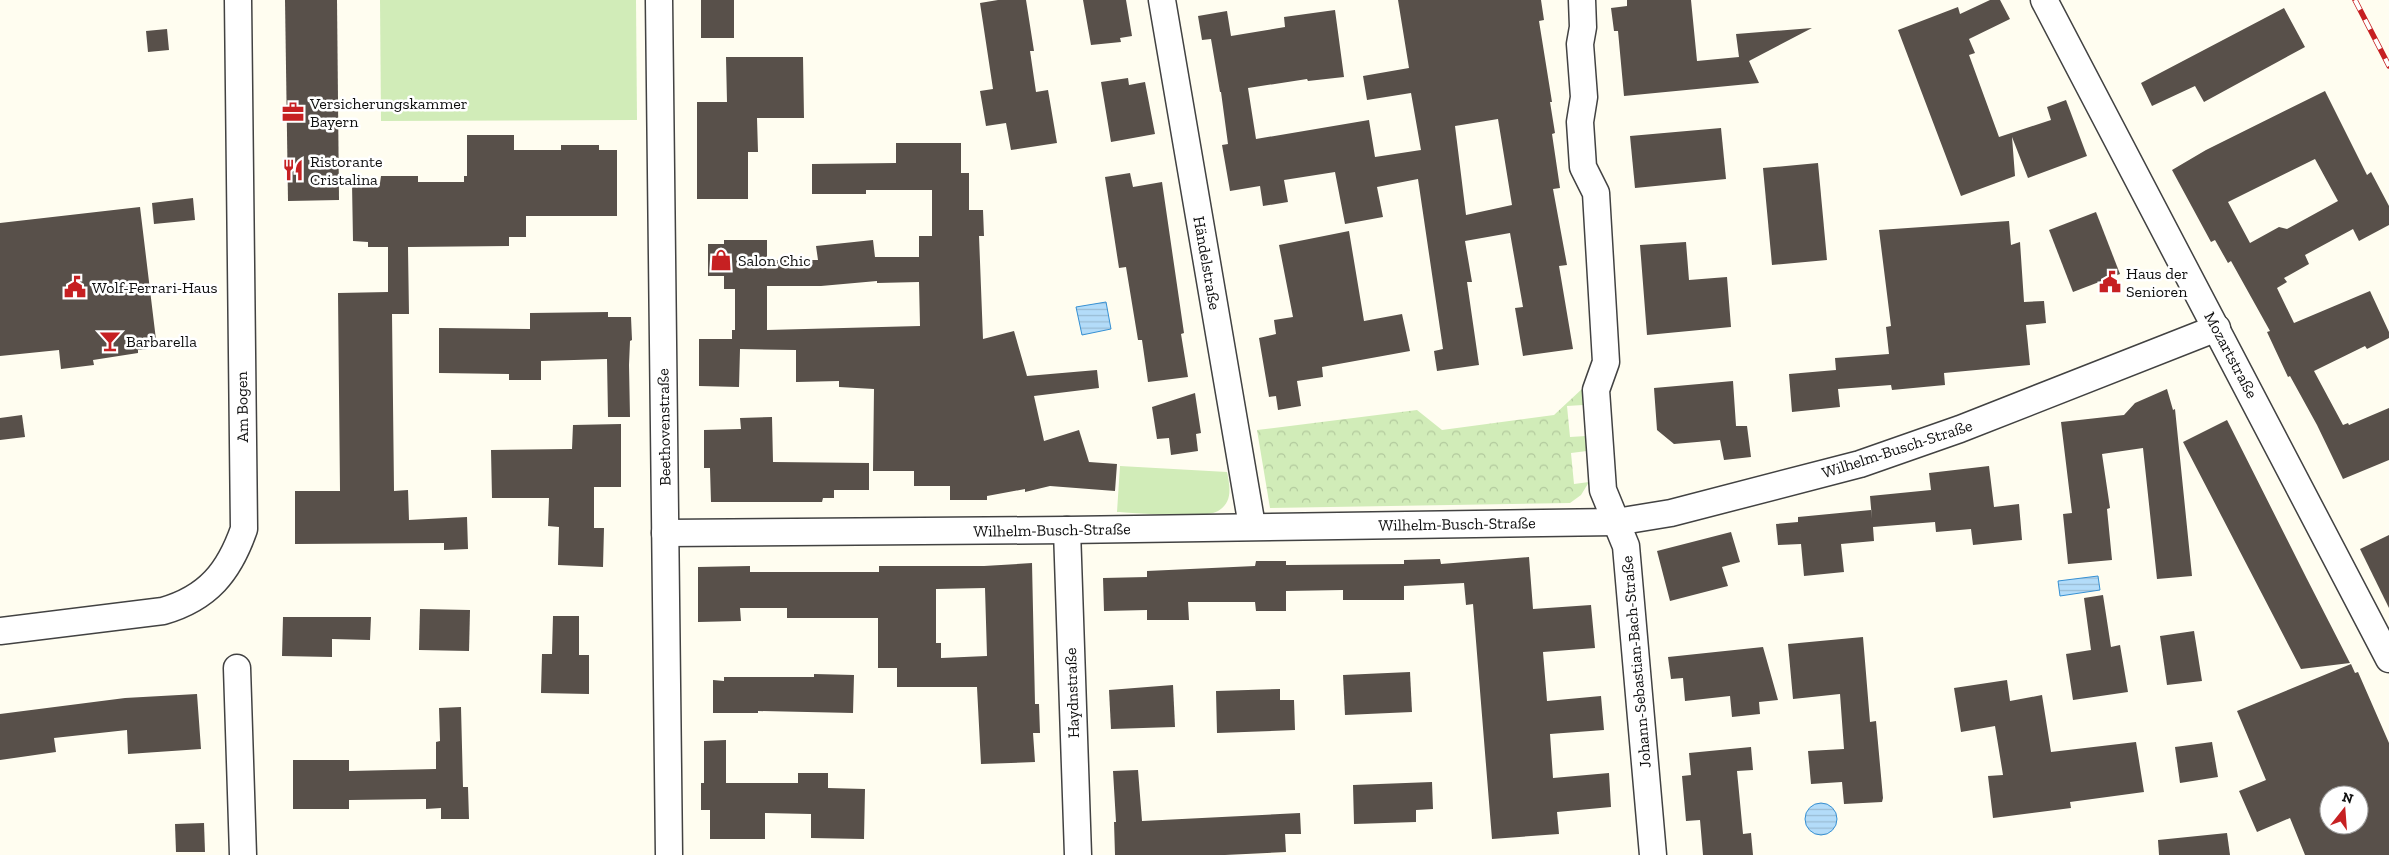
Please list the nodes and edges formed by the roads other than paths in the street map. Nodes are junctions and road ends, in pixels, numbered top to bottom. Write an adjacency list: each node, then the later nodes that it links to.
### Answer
1 (238, 0): 11 (street, Am Bogen)
2 (659, 0): 10 (street, Beethovenstraße)
3 (1162, 0): 8 (street, Händelstraße)
4 (1582, 0): 7 (street, Johann-Sebastian-Bach-Straße)
5 (2044, 0): 6 (street, Mozartstraße)
6 (2217, 328): 7 (street, Wilhelm-Busch-Straße); 12 (street, Mozartstraße)
7 (1616, 522): 8 (street, Wilhelm-Busch-Straße); 17 (street, Johann-Sebastian-Bach-Straße)
8 (1252, 526): 9 (street, Wilhelm-Busch-Straße)
9 (1067, 530): 10 (street, Wilhelm-Busch-Straße); 16 (street, Haydnstraße)
10 (666, 532): 15 (street, Beethovenstraße)
11 (0, 631)
12 (2389, 658)
13 (237, 668): 14 (street)
14 (243, 855)
15 (669, 855)
16 (1078, 855)
17 (1653, 855)

